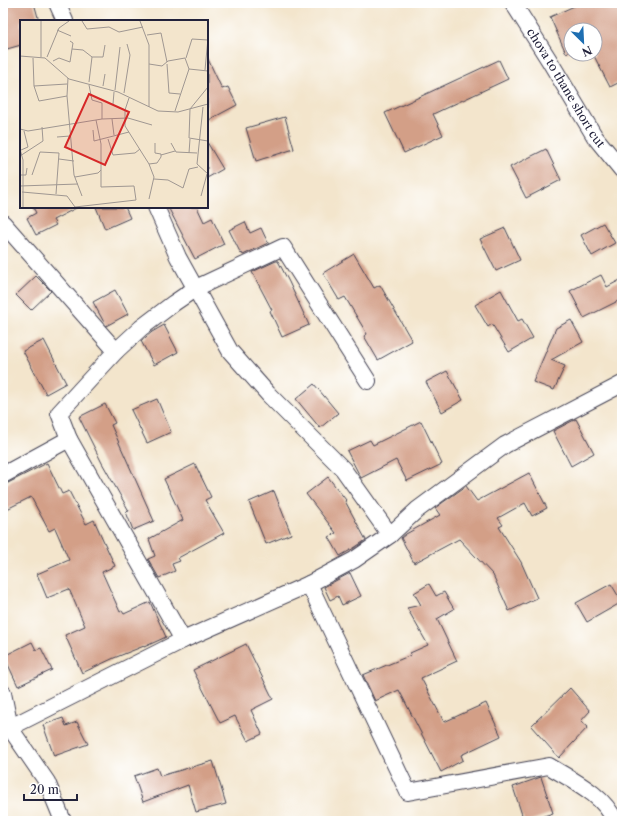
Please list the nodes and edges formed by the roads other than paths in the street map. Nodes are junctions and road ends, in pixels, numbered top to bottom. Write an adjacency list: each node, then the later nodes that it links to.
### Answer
1 (57, 3): 3 (street)
2 (513, 3): 4 (street, chova to thane short cut)
3 (65, 20)
4 (622, 170)
5 (156, 208): 7 (street)
6 (3, 223): 8 (street)
7 (196, 288): 8 (street); 9 (street); 13 (street)
8 (116, 351): 11 (street)
9 (368, 381)
10 (622, 384): 13 (street)
11 (69, 439): 12 (street); 15 (street)
12 (3, 475)
13 (390, 536): 14 (street)
14 (309, 584): 15 (street); 19 (street)
15 (183, 640): 17 (street)
16 (3, 693): 17 (street)
17 (6, 729): 18 (street)
18 (63, 821)
19 (615, 821)

